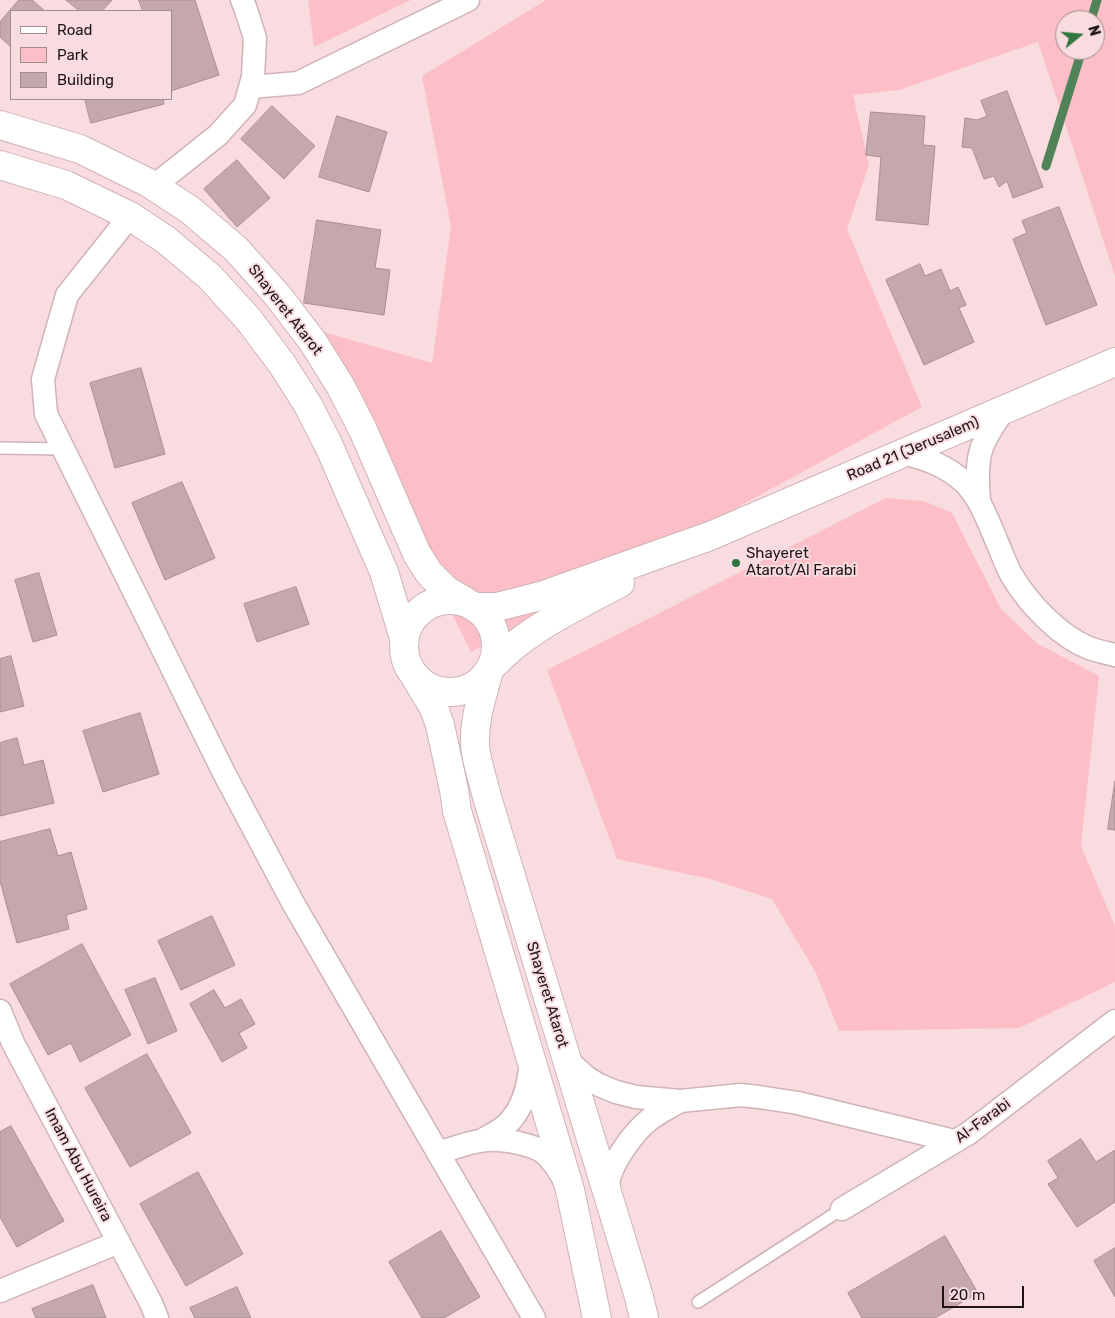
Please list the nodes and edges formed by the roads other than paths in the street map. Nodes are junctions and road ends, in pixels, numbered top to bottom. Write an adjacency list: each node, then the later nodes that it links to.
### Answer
1 (242, 0): 3 (street)
2 (468, 0): 3 (street)
3 (251, 87): 6 (street)
4 (0, 125): 6 (main road, Shayeret Atarot)
5 (0, 165): 7 (main road)
6 (154, 186): 15 (main road, Shayeret Atarot)
7 (130, 216): 11 (street); 16 (main road)
8 (1115, 362): 9 (main road, Road 21 (Jerusalem))
9 (1004, 410): 12 (main road, Road 21 (Jerusalem)); 13 (street)
10 (0, 448): 11 (lane)
11 (63, 449): 27 (street)
12 (903, 453): 13 (street); 14 (main road, Road 21 (Jerusalem))
13 (979, 501): 17 (street)
14 (710, 536): 15 (main road, Road 21 (Jerusalem)); 18 (main road, Road 21 (Jerusalem))
15 (471, 604): 16 (main road); 18 (main road)
16 (404, 638): 19 (main road)
17 (1115, 655)
18 (490, 668): 19 (main road); 22 (main road, Shayeret Atarot)
19 (417, 680): 23 (main road)
20 (0, 1011): 31 (street, Imam Abu Hureira)
21 (1115, 1021): 25 (street, Al-Farabi)
22 (566, 1056): 24 (street); 29 (main road, Shayeret Atarot)
23 (532, 1060): 26 (street); 28 (main road)
24 (680, 1101): 25 (street); 29 (street)
25 (954, 1141): 30 (street, Al-Farabi)
26 (479, 1142): 27 (street); 28 (street)
27 (438, 1153): 35 (street)
28 (570, 1190): 36 (main road)
29 (608, 1198): 37 (main road, Shayeret Atarot)
30 (842, 1209): 33 (lane)
31 (119, 1242): 32 (street); 34 (street, Imam Abu Hureira)
32 (0, 1291)
33 (698, 1302)
34 (157, 1318)
35 (534, 1318)
36 (598, 1318)
37 (644, 1318)

